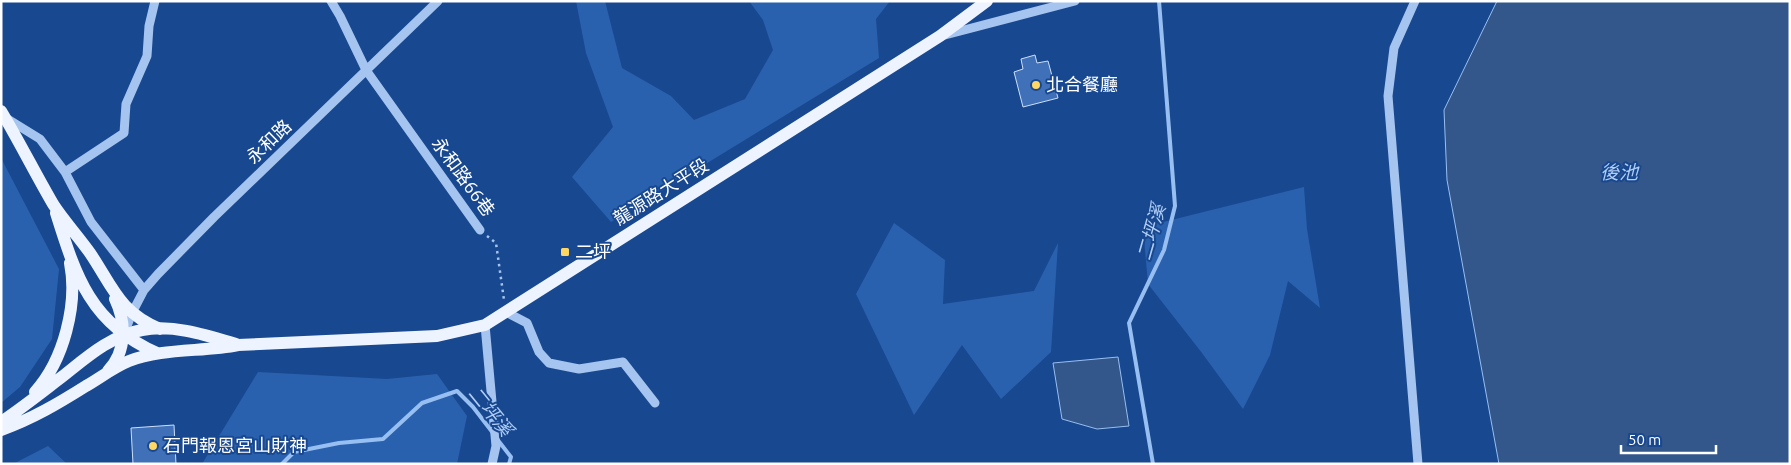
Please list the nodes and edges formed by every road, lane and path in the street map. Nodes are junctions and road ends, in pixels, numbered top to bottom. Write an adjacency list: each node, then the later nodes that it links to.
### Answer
1 (155, 1): 10 (street)
2 (331, 1): 8 (street, 永和路66巷)
3 (438, 1): 8 (street, 永和路)
4 (986, 1): 7 (main road, 龍源路大平段)
5 (1075, 1): 7 (street)
6 (1415, 1): 29 (street)
7 (940, 36): 16 (main road, 龍源路大平段)
8 (366, 70): 12 (street, 永和路66巷); 15 (street, 永和路)
9 (3, 114): 10 (street); 11 (main road)
10 (65, 172): 15 (street)
11 (54, 205): 13 (main road); 14 (main road)
12 (480, 230): 16 (path, 永和路66巷)
13 (65, 241): 20 (main road); 25 (main road)
14 (110, 286): 17 (main road); 20 (main road)
15 (144, 290): 17 (street, 永和路)
16 (506, 312): 18 (main road, 龍源路大平段); 24 (street)
17 (132, 313): 19 (main road); 20 (street, 永和路)
18 (485, 325): 21 (main road, 龍源路大平段); 28 (street)
19 (160, 329): 20 (main road, 龍源路大平段); 21 (main road, 龍源路大平段)
20 (123, 334): 22 (main road, 龍源路大平段); 23 (main road, 龍源路大平段); 25 (main road, 龍源路大平段)
21 (238, 344): 22 (main road, 龍源路大平段)
22 (157, 353): 23 (main road, 龍源路大平段)
23 (103, 376): 27 (main road, 龍源路大平段)
24 (655, 403)
25 (18, 410): 26 (main road, 龍源路大平段)
26 (1, 422)
27 (1, 430)
28 (492, 464)
29 (1418, 464)

